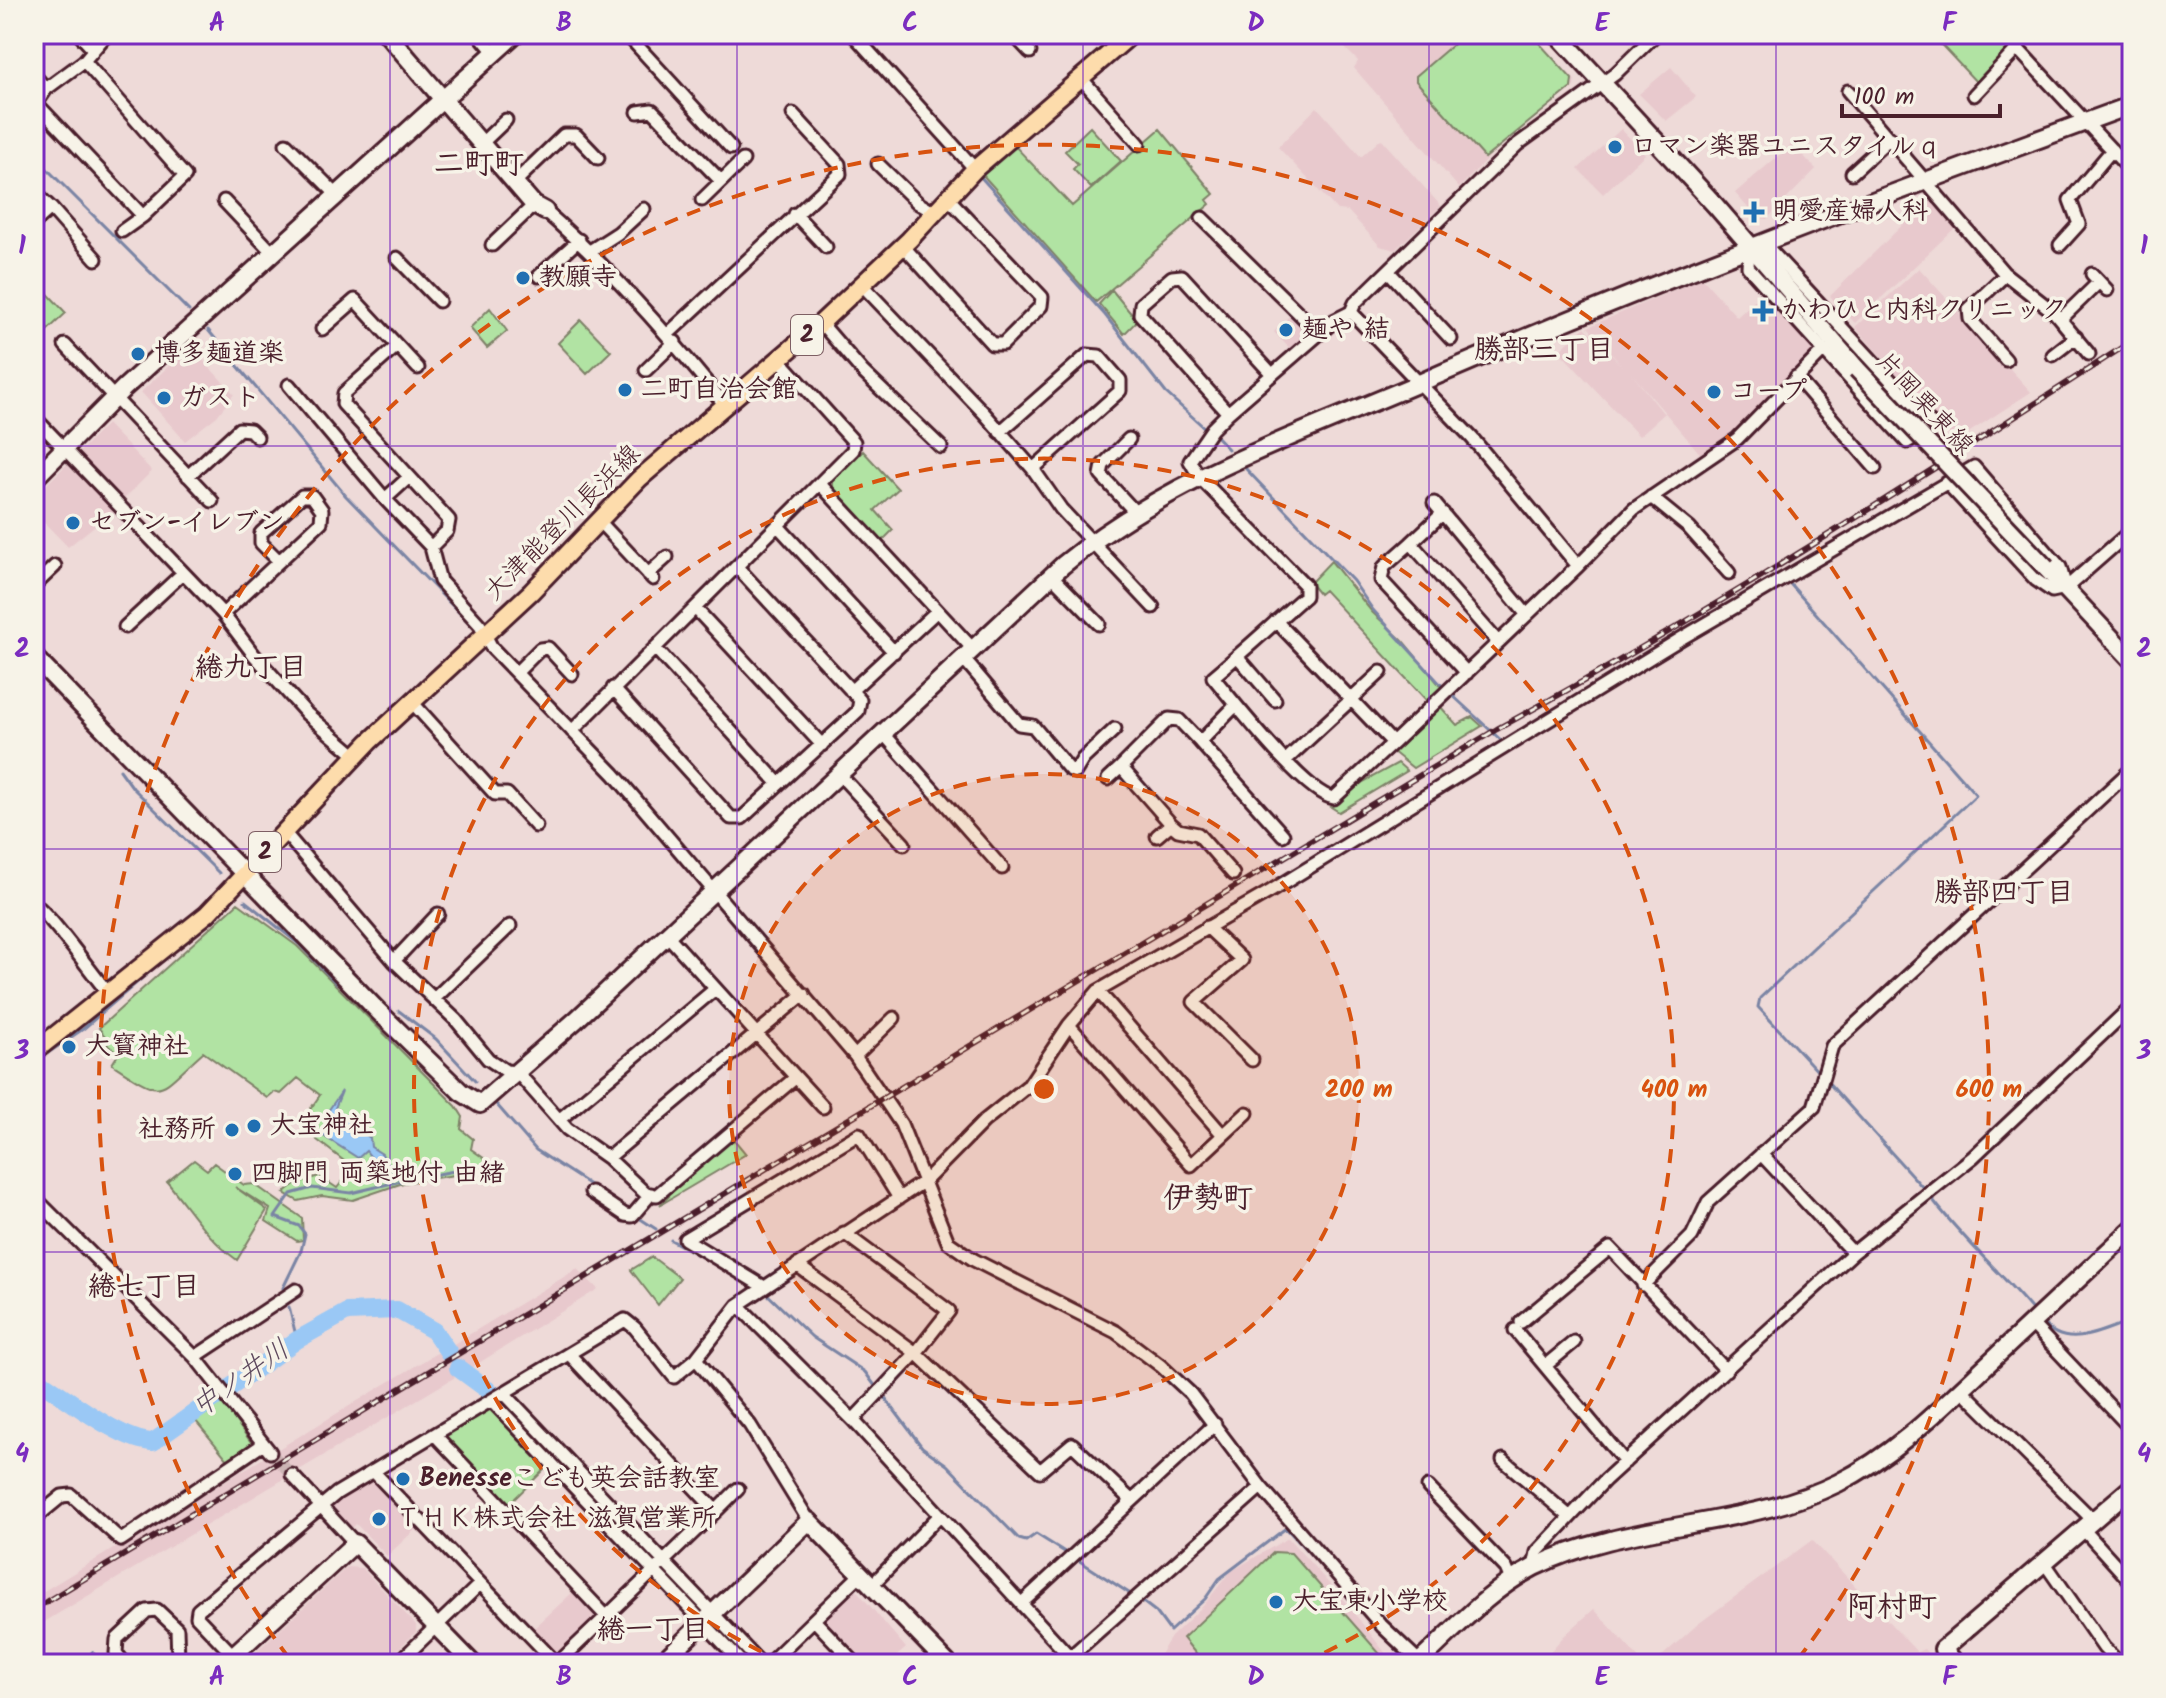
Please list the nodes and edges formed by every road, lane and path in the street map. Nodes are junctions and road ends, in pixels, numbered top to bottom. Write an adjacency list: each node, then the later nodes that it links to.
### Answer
1 (79, 34): 13 (street)
2 (107, 34): 13 (street)
3 (387, 34): 24 (street)
4 (479, 34): 15 (street)
5 (515, 34): 15 (street)
6 (853, 34): 40 (street)
7 (1013, 34): 16 (street)
8 (1132, 34): 19 (main road, 大津能登川長浜線 / 2)
9 (1557, 34): 20 (street, 片岡栗東線)
10 (1656, 34): 20 (street)
11 (2004, 34): 14 (street)
12 (633, 41): 35 (street)
13 (92, 48): 17 (street)
14 (2018, 48): 23 (street); 30 (street)
15 (494, 52): 24 (street)
16 (1030, 52)
17 (84, 61): 21 (street); 56 (street)
18 (34, 75): 21 (street)
19 (1080, 77): 34 (street); 40 (main road, 大津能登川長浜線 / 2)
20 (1602, 82): 65 (street, 片岡栗東線); 70 (street)
21 (46, 89): 26 (street)
22 (1848, 91): 31 (street)
23 (1974, 95)
24 (443, 96): 32 (street); 47 (street)
25 (2132, 105): 30 (street)
26 (36, 106): 56 (street)
27 (638, 112): 43 (street)
28 (793, 114): 55 (street)
29 (506, 120): 32 (street)
30 (2086, 122): 36 (street); 44 (street)
31 (1890, 138): 42 (street); 44 (street)
32 (482, 143): 45 (street)
33 (286, 144): 47 (street)
34 (1139, 144)
35 (731, 148)
36 (2112, 150): 41 (street); 62 (street)
37 (598, 158): 45 (street)
38 (743, 160): 43 (street)
39 (878, 164): 54 (street)
40 (975, 169): 48 (main road, 大津能登川長浜線 / 2)
41 (2132, 172)
42 (1852, 173)
43 (721, 181): 49 (street)
44 (1924, 182): 65 (street); 71 (street)
45 (514, 183): 52 (street)
46 (34, 192): 51 (street)
47 (336, 194): 67 (street)
48 (948, 198): 54 (main road, 大津能登川長浜線 / 2); 63 (street)
49 (702, 200)
50 (224, 201): 67 (street)
51 (51, 208): 58 (street); 69 (street)
52 (540, 208): 60 (street); 61 (street)
53 (644, 209): 66 (street)
54 (935, 213): 63 (main road, 大津能登川長浜線 / 2)
55 (795, 214): 64 (street); 82 (street)
56 (143, 216): 59 (street)
57 (1202, 218): 80 (street)
58 (34, 223)
59 (122, 231)
60 (579, 240): 66 (street); 72 (street)
61 (492, 245)
62 (2060, 245)
63 (903, 246): 74 (main road, 大津能登川長浜線 / 2)
64 (826, 247)
65 (1749, 248): 86 (street); 95 (street); 96 (street); 137 (street, 片岡栗東線, bridge)
66 (590, 251): 82 (street)
67 (272, 252): 98 (street)
68 (397, 258): 75 (street)
69 (96, 259)
70 (1389, 272): 76 (street); 83 (street)
71 (2005, 275): 77 (street); 90 (street)
72 (539, 276)
73 (2099, 282): 77 (street)
74 (863, 286): 78 (main road, 大津能登川長浜線 / 2); 103 (street)
75 (439, 301)
76 (1351, 312): 80 (street); 96 (street)
77 (2061, 319): 81 (street)
78 (821, 323): 89 (main road, 大津能登川長浜線 / 2); 106 (street)
79 (322, 329): 85 (street)
80 (1319, 333): 93 (street)
81 (2076, 337): 87 (street); 88 (street)
82 (672, 338): 92 (street); 100 (street)
83 (1451, 339)
84 (65, 345): 98 (street)
85 (397, 346): 91 (street); 111 (street)
86 (1824, 350): 94 (street); 99 (street)
87 (2089, 354)
88 (2053, 355)
89 (779, 359): 100 (main road, 大津能登川長浜線 / 2); 114 (street)
90 (2006, 360)
91 (418, 368)
92 (646, 370)
93 (1271, 373): 101 (street); 101 (street)
94 (1796, 377): 108 (street); 116 (street)
95 (1889, 377): 99 (street); 99 (street)
96 (1417, 384): 112 (street); 131 (street)
97 (289, 385): 117 (street)
98 (115, 397): 107 (street); 110 (street)
99 (1866, 397)
100 (724, 404): 122 (main road, 大津能登川長浜線 / 2)
101 (1228, 413): 112 (street)
102 (34, 417): 107 (street)
103 (1000, 432): 109 (street); 109 (street)
104 (257, 437): 110 (street)
105 (1129, 439): 120 (street)
106 (941, 447)
107 (64, 450): 113 (street); 133 (street)
108 (1875, 468)
109 (1033, 469): 125 (street)
110 (188, 476): 118 (street)
111 (408, 478): 117 (street); 127 (street)
112 (1200, 478): 120 (street); 143 (street)
113 (34, 479)
114 (820, 484): 123 (street); 140 (street)
115 (1948, 484): 137 (street); 137 (street); 190 (street)
116 (1651, 497): 131 (street); 134 (street)
117 (385, 499): 127 (street)
118 (212, 501)
119 (1434, 503): 121 (street)
120 (1136, 513): 125 (street)
121 (1443, 513): 126 (street); 142 (street)
122 (598, 520): 128 (street); 146 (main road, 大津能登川長浜線 / 2)
123 (778, 526): 132 (street); 149 (street)
124 (2132, 530): 137 (street)
125 (1091, 542): 135 (street); 138 (street)
126 (1411, 543): 147 (street); 156 (street)
127 (431, 547): 146 (street)
128 (667, 557)
129 (279, 561): 129 (street); 141 (street)
130 (55, 566): 136 (street)
131 (1578, 566): 142 (street)
132 (737, 567): 139 (street); 159 (street)
133 (183, 573): 141 (street); 145 (street)
134 (1729, 573)
135 (1052, 576): 144 (street); 150 (street)
136 (34, 586)
137 (2066, 588): 153 (street, 片岡栗東線)
138 (1153, 607)
139 (695, 608): 148 (street); 169 (street)
140 (937, 611): 149 (street); 150 (street)
141 (223, 614): 170 (street)
142 (1527, 615): 147 (street)
143 (1276, 621): 151 (street); 161 (street)
144 (1099, 624)
145 (125, 627)
146 (483, 638): 155 (street); 162 (main road, 大津能登川長浜線 / 2)
147 (1498, 642): 156 (street)
148 (655, 648): 158 (street); 176 (street)
149 (894, 652): 159 (street)
150 (968, 654): 164 (street); 166 (street)
151 (1237, 656): 160 (street); 163 (street)
152 (34, 657): 184 (street)
153 (2132, 660)
154 (1381, 672): 161 (street)
155 (516, 673): 157 (street); 165 (street)
156 (1467, 673): 168 (street)
157 (572, 674)
158 (613, 688): 165 (street); 176 (street)
159 (851, 691): 169 (street)
160 (1275, 700)
161 (1352, 700): 168 (street); 171 (street)
162 (411, 701): 170 (main road, 大津能登川長浜線 / 2); 178 (street)
163 (1236, 705): 167 (street); 171 (street)
164 (1115, 729)
165 (572, 731): 186 (street)
166 (883, 733): 174 (street); 183 (street)
167 (1200, 742): 172 (street); 180 (street)
168 (1393, 743): 171 (street)
169 (822, 745): 176 (street)
170 (356, 756): 179 (main road, 大津能登川長浜線 / 2)
171 (1286, 760)
172 (1121, 767): 175 (street); 177 (street)
173 (2132, 769): 211 (street)
174 (839, 774): 182 (street); 186 (street)
175 (1108, 779)
176 (779, 784)
177 (1171, 824): 181 (street); 185 (street)
178 (536, 826)
179 (284, 832): 184 (main road, 大津能登川長浜線 / 2); 192 (street)
180 (1283, 835)
181 (1157, 836)
182 (904, 844)
183 (1002, 868)
184 (243, 873): 195 (main road, 大津能登川長浜線 / 2); 205 (street)
185 (1233, 874)
186 (716, 890): 191 (street); 196 (street)
187 (34, 904): 195 (street)
188 (438, 914): 192 (street)
189 (510, 926): 197 (street)
190 (1207, 927): 194 (street); 204 (street)
191 (667, 935): 193 (street); 205 (street)
192 (394, 961): 197 (street)
193 (715, 989): 201 (street); 209 (street)
194 (1098, 991): 200 (street); 210 (street)
195 (109, 994): 202 (main road, 大津能登川長浜線 / 2)
196 (804, 994): 201 (street); 203 (street)
197 (434, 999): 205 (street)
198 (2132, 1006): 220 (street)
199 (894, 1018): 203 (street)
200 (1069, 1025): 210 (street); 213 (street)
201 (755, 1034): 206 (street); 212 (street)
202 (34, 1052)
203 (855, 1056): 213 (street)
204 (1252, 1060)
205 (517, 1072): 209 (street)
206 (795, 1078): 207 (street); 215 (street)
207 (823, 1107)
208 (1247, 1113): 210 (street)
209 (559, 1120): 212 (street)
210 (1223, 1135)
211 (1761, 1154): 220 (street); 222 (street)
212 (608, 1158): 215 (street)
213 (926, 1180): 217 (street); 238 (street)
214 (591, 1192): 215 (street)
215 (651, 1194)
216 (34, 1197): 230 (street)
217 (899, 1198): 219 (street); 223 (street)
218 (2132, 1229): 226 (street)
219 (844, 1233): 221 (street); 228 (street)
220 (1853, 1253): 233 (street)
221 (797, 1265): 223 (street); 228 (street)
222 (1643, 1285): 232 (street); 233 (street)
223 (764, 1287): 225 (street)
224 (296, 1290): 230 (street)
225 (738, 1305): 231 (street); 237 (street)
226 (2031, 1323): 234 (street); 239 (street)
227 (1574, 1342): 232 (street)
228 (916, 1353): 237 (street); 249 (street)
229 (569, 1354): 231 (street); 235 (street); 251 (street)
230 (195, 1357): 254 (street)
231 (696, 1359): 255 (street)
232 (1545, 1366): 242 (street)
233 (1726, 1370): 242 (street)
234 (1961, 1389): 256 (street); 260 (street)
235 (504, 1393): 236 (street); 258 (street)
236 (492, 1401): 240 (street); 261 (street)
237 (853, 1420): 252 (street)
238 (1215, 1424): 245 (street); 249 (street)
239 (2132, 1430)
240 (435, 1435): 243 (street); 267 (street)
241 (1503, 1460): 253 (street)
242 (1625, 1462): 253 (street)
243 (373, 1471): 250 (street); 265 (street)
244 (292, 1475): 250 (street)
245 (1261, 1487): 272 (street); 273 (street)
246 (1428, 1487): 263 (street)
247 (2132, 1487): 256 (street)
248 (738, 1489): 251 (street)
249 (1131, 1500): 266 (street)
250 (319, 1505): 257 (street); 271 (street)
251 (716, 1511): 258 (street)
252 (939, 1516): 262 (street); 266 (street)
253 (1569, 1516): 260 (street)
254 (34, 1519)
255 (809, 1521): 262 (street); 268 (street)
256 (2088, 1524): 259 (street); 264 (street)
257 (355, 1543): 270 (street); 271 (street)
258 (663, 1561): 261 (street); 268 (street)
259 (2044, 1562): 285 (street); 286 (street)
260 (1534, 1567): 263 (street)
261 (654, 1570): 267 (street); 268 (street)
262 (867, 1579): 269 (street); 284 (street)
263 (1512, 1582): 273 (street)
264 (2132, 1583)
265 (480, 1584): 270 (street); 278 (street)
266 (1023, 1602): 272 (street)
267 (605, 1615): 278 (street)
268 (708, 1619): 279 (street); 280 (street); 281 (street)
269 (814, 1620): 282 (street); 283 (street)
270 (437, 1627): 276 (street); 277 (street)
271 (229, 1660)
272 (1066, 1660)
273 (1419, 1663)
274 (125, 1664): 275 (street)
275 (184, 1664)
276 (397, 1664)
277 (473, 1664)
278 (557, 1664)
279 (660, 1664)
280 (743, 1664)
281 (761, 1664)
282 (768, 1664)
283 (856, 1664)
284 (948, 1664)
285 (1956, 1664)
286 (2120, 1664)

